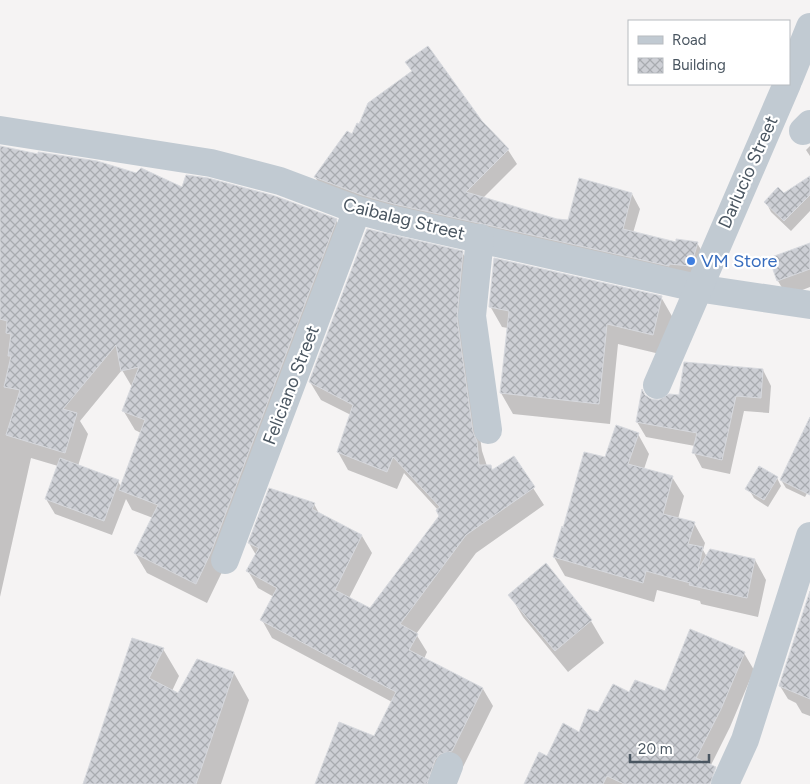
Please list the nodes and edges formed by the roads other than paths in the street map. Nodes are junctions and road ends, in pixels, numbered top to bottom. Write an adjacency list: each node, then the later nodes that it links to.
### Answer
1 (810, 26): 2 (street)
2 (790, 77)
3 (787, 85): 7 (street, Darlucio Street)
4 (0, 130): 5 (street, Caibalag Street)
5 (357, 210): 6 (street, Caibalag Street); 12 (street, Feliciano Street)
6 (480, 238): 7 (street, Caibalag Street); 10 (street)
7 (697, 288): 8 (street, Caibalag Street); 9 (street, Darlucio Street)
8 (810, 305)
9 (656, 385)
10 (488, 430)
11 (810, 536): 13 (street)
12 (225, 560)
13 (726, 784)

